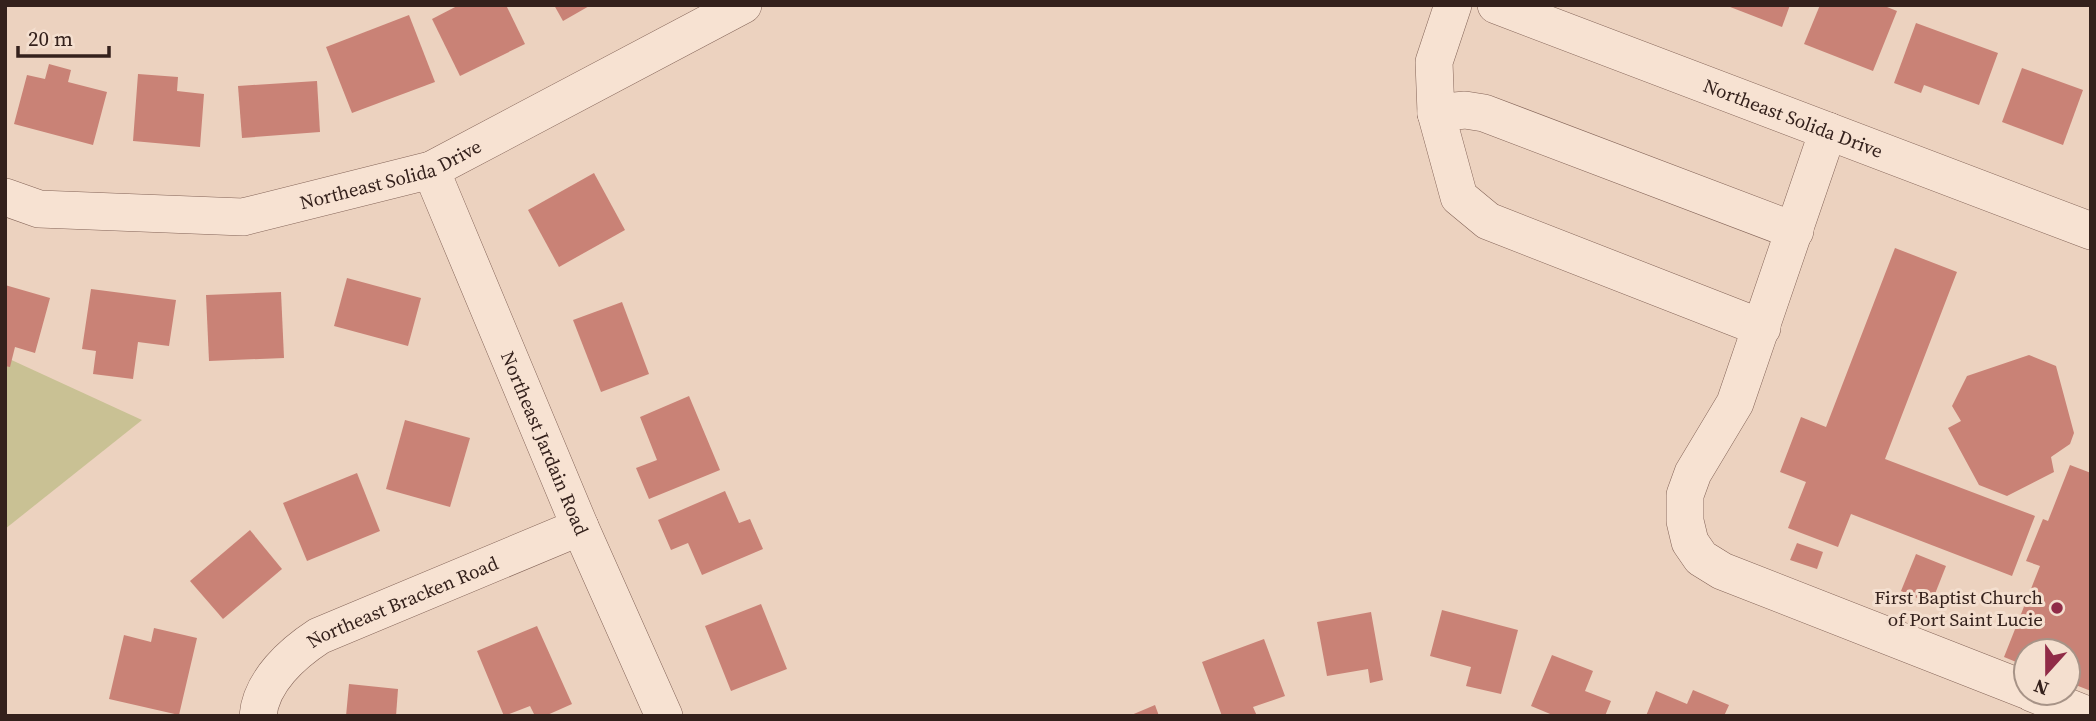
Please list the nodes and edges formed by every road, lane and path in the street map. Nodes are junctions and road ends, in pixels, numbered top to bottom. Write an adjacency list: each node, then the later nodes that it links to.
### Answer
1 (743, 5): 6 (street, Northeast Solida Drive)
2 (1453, 5): 4 (street)
3 (1496, 5): 5 (street, Northeast Solida Drive)
4 (1436, 113): 8 (street); 10 (street)
5 (1828, 131): 8 (street); 9 (street, Northeast Solida Drive)
6 (431, 170): 7 (street, Northeast Solida Drive); 11 (street, Northeast Jardain Road)
7 (5, 197)
8 (1795, 231): 10 (street)
9 (2091, 231)
10 (1762, 328): 12 (street)
11 (580, 527): 14 (street, Northeast Bracken Road); 15 (street, Northeast Jardain Road)
12 (2012, 685)
13 (2067, 707): 16 (street)
14 (258, 716)
15 (664, 716)
16 (2090, 716)

